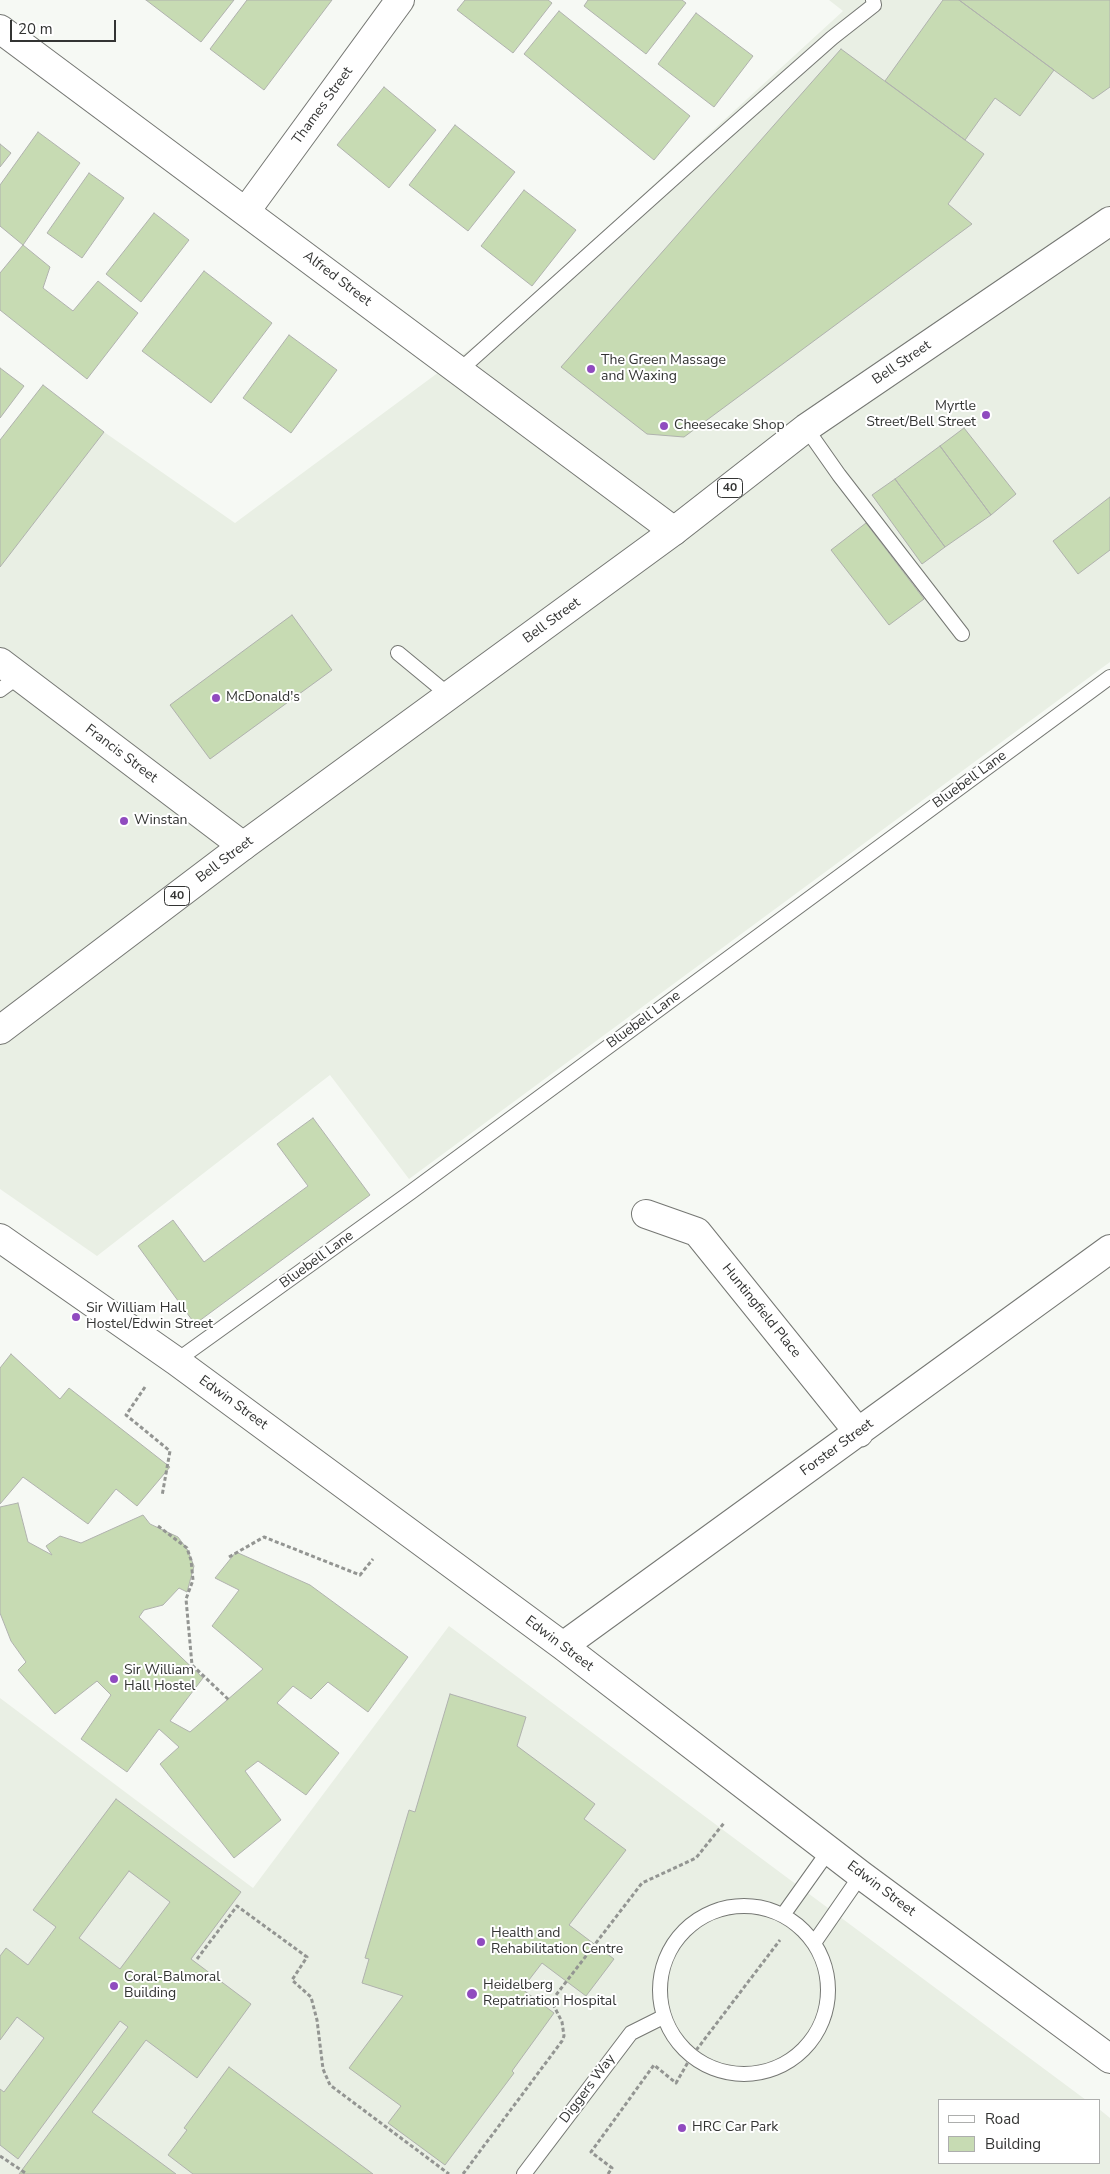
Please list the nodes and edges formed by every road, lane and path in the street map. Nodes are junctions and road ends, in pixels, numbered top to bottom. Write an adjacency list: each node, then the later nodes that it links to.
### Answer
1 (400, 0): 4 (main road, Thames Street)
2 (873, 0): 6 (lane)
3 (0, 28): 4 (main road, Alfred Street)
4 (246, 211): 6 (main road, Alfred Street)
5 (1110, 221): 7 (main road, Bell Street / 40)
6 (460, 370): 8 (main road, Alfred Street)
7 (806, 428): 8 (main road, Bell Street / 40); 9 (lane)
8 (674, 531): 13 (main road, Bell Street / 40)
9 (962, 634)
10 (398, 653): 13 (lane)
11 (6, 676): 14 (main road, Francis Street)
12 (1110, 677): 19 (lane, Bluebell Lane)
13 (450, 696): 14 (main road, Bell Street / 40)
14 (243, 846): 15 (main road, Bell Street / 40)
15 (0, 1030)
16 (646, 1214): 21 (main road, Huntingfield Place)
17 (0, 1238): 19 (main road, Edwin Street)
18 (1110, 1249): 21 (main road, Forster Street)
19 (176, 1361): 26 (main road, Edwin Street)
20 (145, 1387): 22 (path)
21 (859, 1432): 26 (main road, Forster Street)
22 (162, 1496)
23 (158, 1526): 27 (path)
24 (229, 1557): 25 (path)
25 (373, 1559)
26 (563, 1646): 29 (main road, Edwin Street)
27 (229, 1700)
28 (724, 1823): 40 (path)
29 (830, 1849): 30 (main road, Edwin Street); 31 (lane)
30 (861, 1875): 32 (lane); 36 (main road, Edwin Street)
31 (789, 1918): 32 (lane); 34 (lane); 35 (path)
32 (814, 1943): 35 (lane)
33 (197, 1959): 39 (path)
34 (663, 2017): 35 (lane); 41 (lane, Diggers Way)
35 (691, 2057): 42 (path)
36 (1110, 2060)
37 (0, 2156): 38 (path)
38 (27, 2174)
39 (448, 2174)
40 (463, 2174)
41 (524, 2174)
42 (608, 2174)

